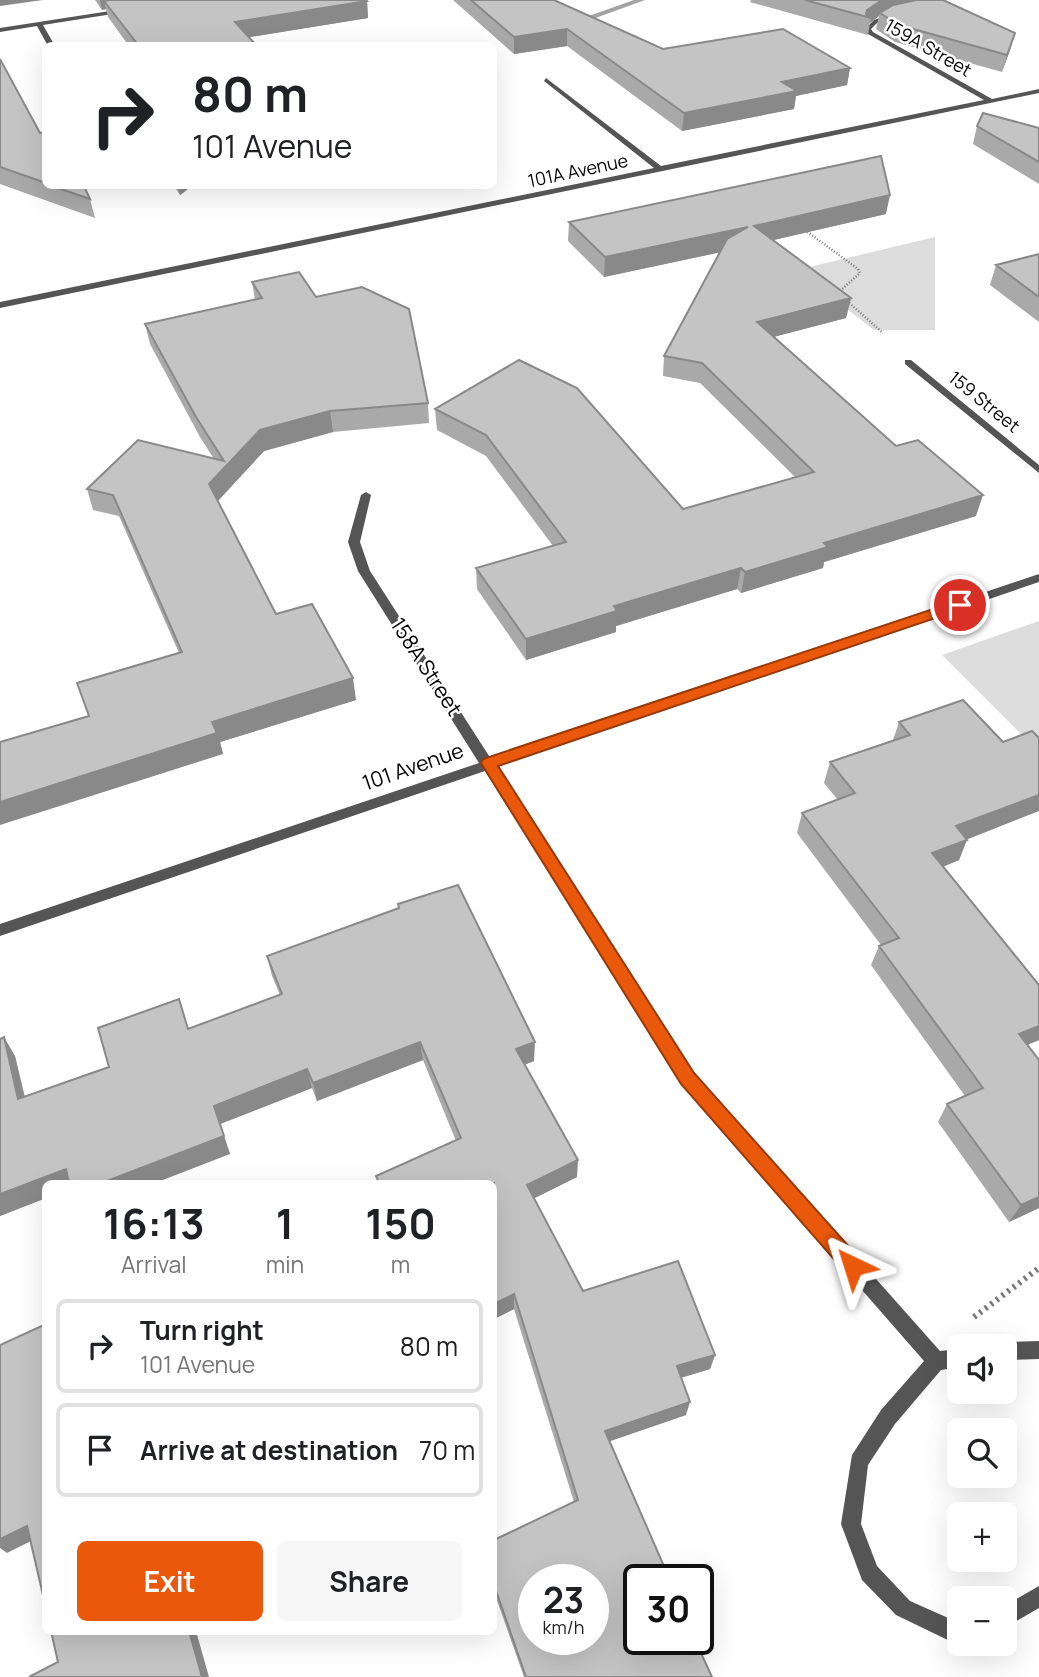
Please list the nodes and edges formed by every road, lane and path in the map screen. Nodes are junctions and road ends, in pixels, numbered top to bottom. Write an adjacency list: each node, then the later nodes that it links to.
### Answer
1 (131, 10): 3 (street)
2 (898, 15): 8 (street, 159A Street)
3 (39, 24): 4 (street); 5 (street)
4 (0, 30)
5 (49, 42)
6 (546, 80): 9 (street)
7 (1039, 91): 8 (street, 101A Avenue)
8 (991, 101): 9 (street, 101A Avenue)
9 (661, 170): 11 (street, 101A Avenue)
10 (800, 226): 12 (path)
11 (0, 305)
12 (883, 333)
13 (908, 362): 14 (street, 159 Street)
14 (1039, 470)
15 (366, 495): 17 (street, 158A Street)
16 (1039, 578): 17 (street, 101 Avenue)
17 (488, 763): 18 (street, 101 Avenue); 24 (street, 158A Street)
18 (0, 930)
19 (1039, 1268): 20 (path)
20 (974, 1317)
21 (1039, 1350): 22 (street)
22 (1017, 1351)
23 (947, 1360): 24 (street)
24 (936, 1361): 27 (street)
25 (1039, 1596): 26 (street)
26 (1017, 1610)
27 (947, 1629)

